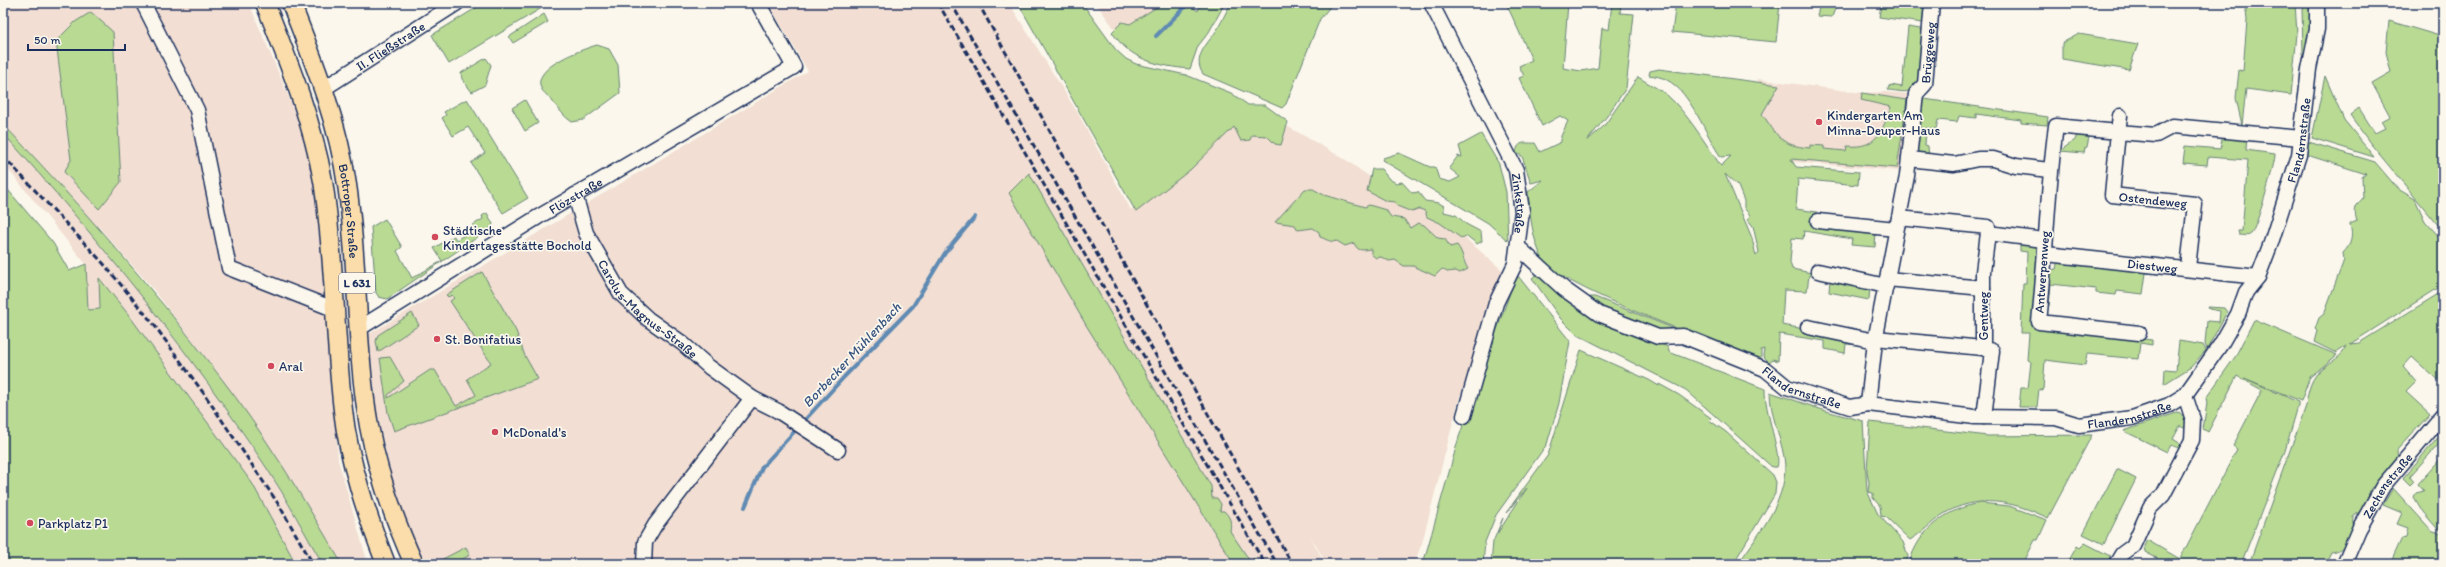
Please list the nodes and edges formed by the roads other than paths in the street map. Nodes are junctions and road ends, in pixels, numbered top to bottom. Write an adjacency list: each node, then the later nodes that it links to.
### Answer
1 (143, 3): 27 (street)
2 (265, 3): 27 (main road, Bottroper Straße / L 631)
3 (290, 3): 9 (main road, Bottroper Straße / L 631)
4 (457, 3): 9 (street, II. Fließstraße)
5 (758, 3): 15 (street, Flözstraße)
6 (1431, 3): 20 (street, Zinkstraße)
7 (1932, 3): 13 (street, Brüggeweg)
8 (2317, 3): 12 (street, Flandernstraße)
9 (323, 89): 28 (main road, Bottroper Straße / L 631)
10 (2120, 116): 11 (street, Ostendeweg)
11 (2118, 132): 12 (street); 14 (street, Antwerpenweg); 22 (street, Ostendeweg)
12 (2301, 138): 24 (street, Flandernstraße)
13 (1909, 159): 14 (street); 17 (street, Brüggeweg)
14 (2049, 170): 19 (street, Antwerpenweg)
15 (575, 195): 28 (street, Flözstraße); 34 (street, Carolus-Magnus-Straße)
16 (1818, 221): 17 (street)
17 (1898, 224): 18 (street); 25 (street, Brüggeweg)
18 (1988, 233): 19 (street); 26 (street, Gentweg)
19 (2044, 240): 21 (street, Antwerpenweg)
20 (1518, 247): 35 (street, Flandernstraße); 37 (street, Zinkstraße)
21 (2046, 254): 22 (street, Diestweg); 30 (street, Antwerpenweg)
22 (2188, 268): 24 (street, Diestweg)
23 (1818, 271): 25 (street)
24 (2258, 277): 33 (street, Flandernstraße)
25 (1887, 283): 26 (street); 31 (street, Brüggeweg)
26 (1983, 288): 32 (street, Gentweg)
27 (336, 310): 28 (main road); 40 (main road, Bottroper Straße / L 631)
28 (360, 324): 41 (main road, Bottroper Straße / L 631)
29 (1808, 327): 31 (street)
30 (2139, 333)
31 (1875, 339): 32 (street); 35 (street, Brüggeweg)
32 (1982, 348): 38 (street, Gentweg)
33 (2185, 395): 38 (street, Flandernstraße); 43 (street, Flandernstraße)
34 (752, 398): 39 (street, Carolus-Magnus-Straße); 42 (street)
35 (1868, 404): 38 (street, Flandernstraße)
36 (2443, 415): 44 (street, Zechenstraße)
37 (1464, 416)
38 (1984, 417)
39 (838, 450)
40 (386, 564)
41 (414, 564)
42 (644, 564)
43 (2116, 564)
44 (2344, 564)

